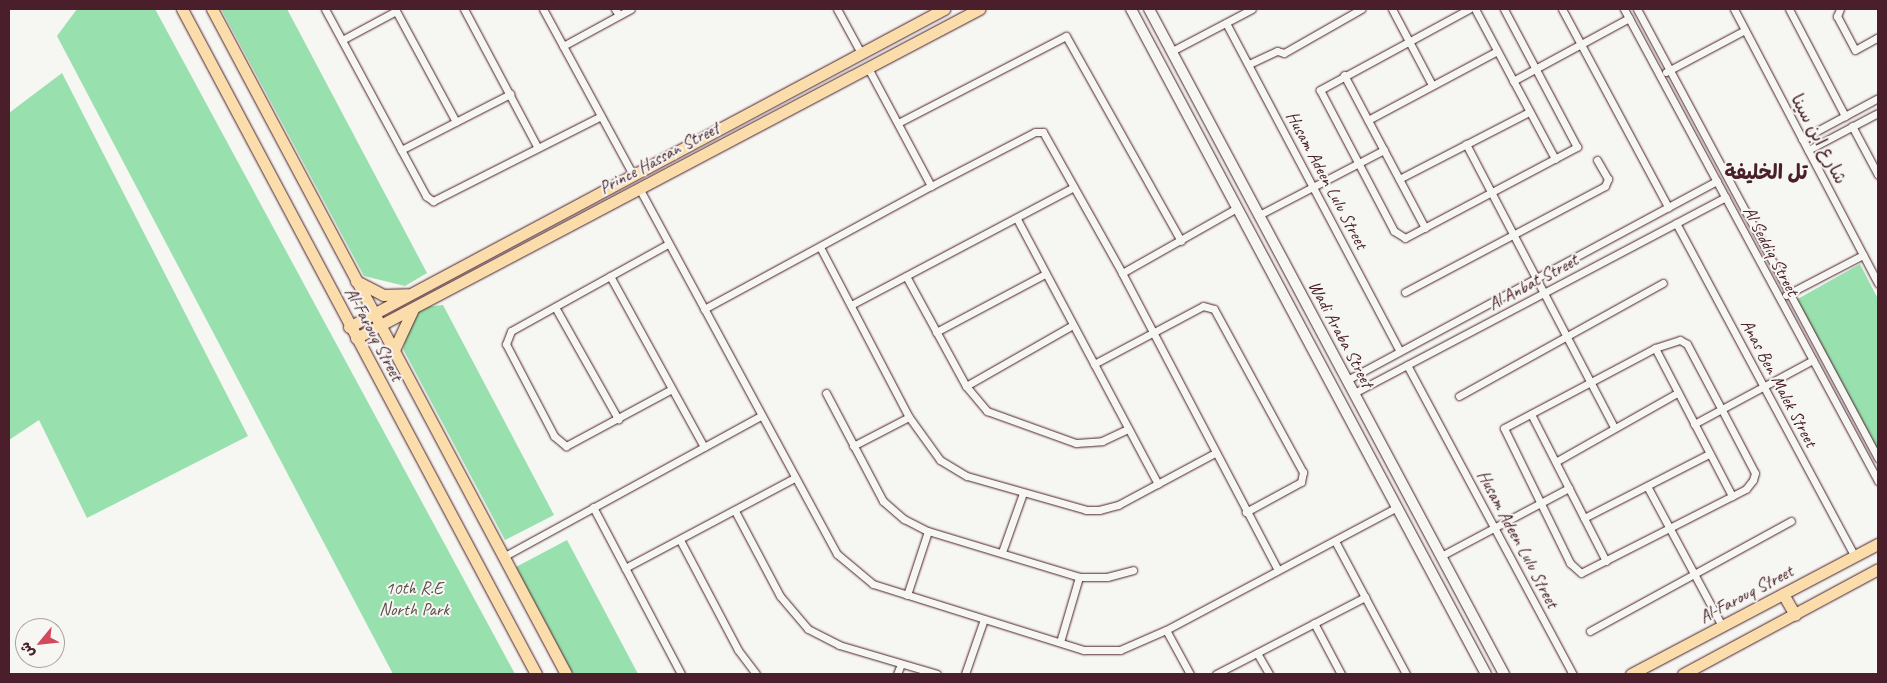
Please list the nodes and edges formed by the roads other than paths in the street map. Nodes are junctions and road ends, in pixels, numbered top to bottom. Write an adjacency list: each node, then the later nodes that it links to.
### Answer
1 (182, 9): 107 (main road, Al-Farouq Street)
2 (212, 9): 91 (main road, Al-Farouq Street)
3 (325, 9): 30 (street)
4 (464, 9): 45 (street)
5 (543, 9): 33 (street)
6 (632, 9): 25 (street)
7 (837, 9): 36 (street)
8 (944, 9): 36 (main road, Prince Hassan Street)
9 (979, 9): 38 (main road, Prince Hassan Street)
10 (1131, 9): 75 (main road, Wadi Araba Street)
11 (1149, 9): 34 (main road, Wadi Araba Street)
12 (1252, 9): 27 (street)
13 (1361, 9): 37 (street)
14 (1392, 9): 31 (street)
15 (1468, 9): 31 (street)
16 (1475, 9): 35 (street)
17 (1504, 9): 39 (street)
18 (1562, 9): 32 (street)
19 (1624, 9): 26 (street, Al Seddiq Street)
20 (1636, 9): 40 (street, Al Seddiq Street)
21 (1734, 9): 28 (street, شارع ابن سينا)
22 (1789, 9): 50 (street)
23 (1840, 9): 29 (street)
24 (396, 10): 30 (street); 52 (street)
25 (617, 12): 33 (street)
26 (1629, 18): 32 (street); 42 (street, Al Seddiq Street)
27 (1226, 23): 34 (street); 37 (street, Husam Adeen Lulu Street)
28 (1745, 30): 40 (street); 55 (street, شارع ابن سينا)
29 (1878, 37)
30 (342, 40): 58 (street)
31 (1409, 40): 41 (street); 44 (street)
32 (1580, 44): 39 (street); 74 (street)
33 (563, 46): 49 (street)
34 (1172, 51): 76 (main road, Wadi Araba Street)
35 (1497, 51): 43 (street); 44 (street)
36 (861, 53): 64 (main road, Prince Hassan Street)
37 (1249, 64): 71 (street, Husam Adeen Lulu Street)
38 (868, 68): 53 (street); 70 (main road, Prince Hassan Street)
39 (1536, 68): 43 (street); 61 (street)
40 (1669, 70): 42 (street); 97 (street, Al Seddiq Street)
41 (1344, 75): 51 (street); 63 (street)
42 (1660, 76): 67 (street, Al Seddiq Street)
43 (1513, 81): 47 (street)
44 (1432, 85): 51 (street)
45 (510, 94): 52 (street); 57 (street)
46 (1878, 98): 50 (street)
47 (1529, 112): 56 (street); 61 (street)
48 (1878, 112): 54 (street)
49 (601, 116): 57 (street); 64 (street)
50 (1845, 116): 55 (street)
51 (1368, 120): 59 (street)
52 (456, 122): 58 (street)
53 (898, 123): 68 (street); 81 (street)
54 (1852, 126): 60 (street); 65 (street)
55 (1802, 138): 60 (street, شارع ابن سينا)
56 (1466, 144): 66 (street); 72 (street)
57 (538, 148): 58 (street)
58 (401, 150)
59 (1384, 150): 63 (street); 66 (street)
60 (1808, 150): 84 (street, شارع ابن سينا)
61 (1555, 159): 72 (street)
62 (1597, 160): 80 (street)
63 (1360, 163): 71 (street); 79 (street)
64 (633, 175): 98 (main road, Prince Hassan Street)
65 (1878, 175)
66 (1399, 178): 79 (street)
67 (1717, 181): 73 (street, Al Seddiq Street); 74 (street, Al Anbat Street)
68 (931, 186): 69 (street); 83 (street)
69 (1074, 187): 77 (street); 85 (street)
70 (639, 188): 82 (street); 102 (main road, Prince Hassan Street)
71 (1314, 188): 76 (street); 113 (street, Husam Adeen Lulu Street)
72 (1492, 193): 79 (street); 80 (street)
73 (1725, 197): 78 (street, Al Anbat Street); 99 (street, Al Seddiq Street)
74 (1668, 206): 90 (street, Al Anbat Street)
75 (1237, 208): 81 (street); 92 (main road, Wadi Araba Street)
76 (1259, 215): 87 (main road, Wadi Araba Street)
77 (1017, 219): 86 (street); 89 (street)
78 (1676, 222): 96 (street, Al Anbat Street); 121 (street, Anas Ben Malek Street)
79 (1425, 228)
80 (1513, 233): 90 (street); 95 (street)
81 (1182, 241): 85 (street)
82 (668, 244): 88 (street); 103 (street)
83 (820, 247): 100 (street); 103 (street)
84 (1863, 254): 94 (street, شارع ابن سينا); 97 (street)
85 (1122, 273): 109 (street)
86 (1045, 274): 105 (street); 108 (street)
87 (1290, 274): 92 (main road); 118 (main road, Wadi Araba Street)
88 (610, 276): 101 (street); 122 (street)
89 (906, 276): 100 (street); 108 (street)
90 (1536, 278): 96 (street); 113 (street, Al Anbat Street)
91 (356, 281): 98 (main road); 104 (main road, Al-Farouq Street)
92 (1276, 282): 150 (main road, Wadi Araba Street)
93 (1663, 283): 110 (street)
94 (1878, 283)
95 (1404, 292)
96 (1544, 292): 110 (street); 117 (street, Al Anbat Street)
97 (1790, 293): 99 (street); 139 (street, Al Seddiq Street)
98 (411, 294): 104 (main road, Prince Hassan Street)
99 (1780, 298): 115 (street, Al Seddiq Street)
100 (851, 305): 130 (street)
101 (555, 307): 131 (street); 131 (street)
102 (414, 308): 106 (main road, Prince Hassan Street); 114 (main road)
103 (704, 309): 129 (street)
104 (373, 314): 106 (main road, Al-Farouq Street); 107 (main road, Prince Hassan Street)
105 (1073, 325): 116 (street); 120 (street)
106 (379, 326): 111 (main road, Prince Hassan Street); 114 (main road, Al-Farouq Street)
107 (349, 327): 111 (main road, Al-Farouq Street)
108 (936, 332): 120 (street)
109 (1153, 332): 116 (street); 137 (street); 152 (street)
110 (1567, 336): 119 (street); 126 (street)
111 (356, 338): 184 (main road, Al-Farouq Street)
112 (1655, 348): 119 (street); 125 (street); 127 (street)
113 (1400, 351): 118 (street, Al Anbat Street)
114 (393, 352): 163 (main road, Al-Farouq Street)
115 (1813, 360): 121 (street); 142 (street, Al Seddiq Street)
116 (1094, 364): 134 (street)
117 (1407, 365): 124 (street, Al Anbat Street); 155 (street, Husam Adeen Lulu Street)
118 (1347, 380): 124 (main road, Wadi Araba Street)
119 (1590, 381): 128 (street); 133 (street)
120 (966, 386): 134 (street)
121 (1764, 386): 127 (street); 164 (street, Anas Ben Malek Street)
122 (672, 390): 131 (street); 136 (street)
123 (826, 393): 135 (street)
124 (1354, 393): 162 (main road, Wadi Araba Street)
125 (1677, 393): 132 (street); 133 (street)
126 (1459, 396)
127 (1722, 410): 132 (street); 147 (street)
128 (1531, 414): 140 (street); 148 (street)
129 (761, 416): 136 (street); 141 (street)
130 (909, 417): 135 (street); 146 (street)
131 (618, 419)
132 (1694, 424): 138 (street)
133 (1614, 427): 140 (street)
134 (1128, 429): 143 (street)
135 (854, 446): 157 (street)
136 (704, 447): 149 (street)
137 (1215, 453): 143 (street); 152 (street)
138 (1709, 454): 144 (street); 147 (street)
139 (1878, 458)
140 (1557, 461): 145 (street)
141 (794, 478): 151 (street); 173 (street)
142 (1878, 480)
143 (1158, 484): 146 (street)
144 (1647, 486): 153 (street); 156 (street)
145 (1569, 488): 148 (street); 153 (street)
146 (1023, 493): 161 (street)
147 (1732, 496): 156 (street)
148 (1542, 504): 155 (street); 165 (street)
149 (594, 507): 163 (street); 166 (street)
150 (1396, 507): 159 (street); 196 (main road, Wadi Araba Street)
151 (734, 511): 158 (street); 183 (street)
152 (1246, 512): 169 (street)
153 (1584, 518): 165 (street)
154 (1791, 521): 170 (street)
155 (1494, 528): 162 (street); 198 (street, Husam Adeen Lulu Street)
156 (1670, 528): 165 (street); 170 (street)
157 (928, 531): 161 (street); 173 (street)
158 (680, 540): 166 (street); 187 (street)
159 (1335, 541): 169 (street); 174 (street)
160 (1878, 544): 164 (main road, Al-Farouq Street)
161 (1002, 552): 171 (street)
162 (1441, 556): 197 (main road, Wadi Araba Street)
163 (503, 557): 185 (main road, Al-Farouq Street)
164 (1855, 557): 172 (main road, Al-Farouq Street)
165 (1606, 561)
166 (625, 568): 186 (street)
167 (1878, 569): 175 (main road)
168 (1133, 570): 171 (street)
169 (1278, 570): 179 (street)
170 (1695, 574): 178 (street); 180 (street)
171 (1079, 577): 181 (street)
172 (1783, 594): 175 (main road); 178 (main road, Al-Farouq Street)
173 (908, 595): 176 (street)
174 (1365, 596): 177 (street); 195 (street)
175 (1795, 615): 200 (main road)
176 (984, 619): 181 (street); 190 (street)
177 (1314, 623): 182 (street); 194 (street)
178 (1722, 626): 199 (main road, Al-Farouq Street)
179 (1166, 630): 181 (street); 191 (street)
180 (1590, 632)
181 (1060, 642)
182 (1257, 653): 192 (street); 193 (street)
183 (901, 664): 188 (street); 189 (street)
184 (536, 674)
185 (566, 674)
186 (681, 674)
187 (756, 674)
188 (897, 674)
189 (937, 674)
190 (964, 674)
191 (1190, 674)
192 (1216, 674)
193 (1269, 674)
194 (1341, 674)
195 (1406, 674)
196 (1486, 674)
197 (1504, 674)
198 (1573, 674)
199 (1631, 674)
200 (1683, 674)

